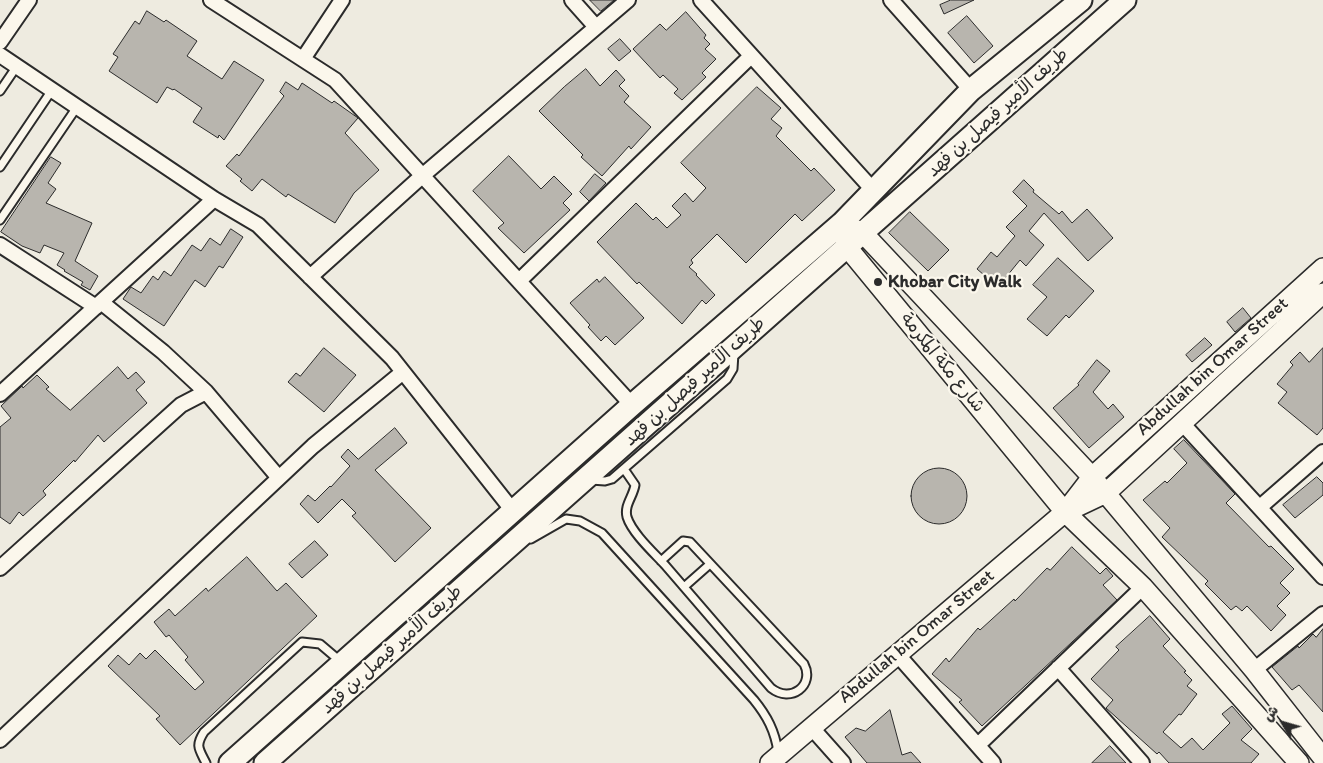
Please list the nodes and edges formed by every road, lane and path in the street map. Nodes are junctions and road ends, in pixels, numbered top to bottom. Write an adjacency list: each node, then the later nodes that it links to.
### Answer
1 (29, 0): 11 (street)
2 (211, 0): 14 (street)
3 (342, 0): 14 (street)
4 (572, 0): 10 (street)
5 (628, 0): 10 (street)
6 (701, 0): 13 (street)
7 (891, 0): 17 (street)
8 (1081, 0): 17 (main road, طريف الأمير فيصل بن فهد)
9 (1125, 0): 26 (main road, طريف الأمير فيصل بن فهد)
10 (596, 27): 21 (street)
11 (0, 42)
12 (0, 55): 15 (street)
13 (751, 56): 22 (street); 31 (street)
14 (303, 59): 21 (street)
15 (17, 66): 16 (street); 18 (lane)
16 (52, 90): 19 (street); 20 (lane)
17 (971, 90): 22 (main road, طريف الأمير فيصل بن فهد)
18 (0, 91)
19 (77, 107): 23 (street); 24 (lane)
20 (0, 167)
21 (422, 176): 30 (street); 31 (street)
22 (874, 192): 25 (main road, طريف الأمير فيصل بن فهد)
23 (214, 199): 30 (street); 33 (street)
24 (0, 220)
25 (842, 223): 26 (main road, شارع مكة المكرمة); 28 (main road, شارع مكة المكرمة); 40 (main road, طريف الأمير فيصل بن فهد)
26 (863, 233): 28 (main road, طريف الأمير فيصل بن فهد); 44 (main road, شارع مكة المكرمة)
27 (0, 245): 33 (street)
28 (847, 247): 35 (main road, طريف الأمير فيصل بن فهد); 50 (main road, شارع مكة المكرمة)
29 (1323, 268): 34 (main road, Abdullah bin Omar Street)
30 (310, 277): 37 (street)
31 (519, 281): 40 (street)
32 (1323, 293): 36 (main road, Abdullah bin Omar Street)
33 (98, 304): 38 (street); 39 (street)
34 (1243, 340): 36 (main road); 44 (main road, Abdullah bin Omar Street)
35 (735, 346): 43 (lane); 46 (main road, طريف الأمير فيصل بن فهد)
36 (1256, 354): 41 (main road, Abdullah bin Omar Street)
37 (403, 372): 45 (street); 49 (street)
38 (206, 392): 45 (street); 54 (street)
39 (0, 394)
40 (632, 405): 49 (main road, طريف الأمير فيصل بن فهد)
41 (1182, 423): 47 (main road, Abdullah bin Omar Street); 48 (street)
42 (1323, 452): 48 (street)
43 (624, 469): 46 (lane); 52 (lane)
44 (1092, 477): 47 (main road, شارع مكة المكرمة); 50 (main road, Abdullah bin Omar Street)
45 (279, 478): 64 (street)
46 (585, 479): 51 (main road, طريف الأمير فيصل بن فهد)
47 (1106, 493): 50 (main road, Abdullah bin Omar Street); 62 (main road, شارع مكة المكرمة)
48 (1260, 507): 55 (street)
49 (513, 511): 60 (main road, طريف الأمير فيصل بن فهد)
50 (1065, 512): 57 (main road, شارع مكة المكرمة); 59 (main road, Abdullah bin Omar Street)
51 (494, 560): 67 (lane); 70 (main road, طريف الأمير فيصل بن فهد)
52 (661, 561): 53 (lane); 56 (lane)
53 (710, 564): 56 (lane); 56 (lane)
54 (0, 568)
55 (1323, 577)
56 (684, 587)
57 (1142, 587): 61 (street); 74 (main road, شارع مكة المكرمة)
58 (1323, 614): 62 (street)
59 (897, 654): 63 (main road, Abdullah bin Omar Street); 65 (street)
60 (342, 663): 68 (lane); 69 (main road, طريف الأمير فيصل بن فهد)
61 (1058, 668): 65 (street); 73 (street)
62 (1254, 670): 66 (main road, شارع مكة المكرمة)
63 (811, 727): 67 (main road, Abdullah bin Omar Street); 71 (street)
64 (0, 740)
65 (978, 745): 72 (street)
66 (1323, 758)
67 (774, 759)
68 (206, 763)
69 (230, 763)
70 (265, 763)
71 (843, 763)
72 (993, 763)
73 (1142, 763)
74 (1299, 763)

